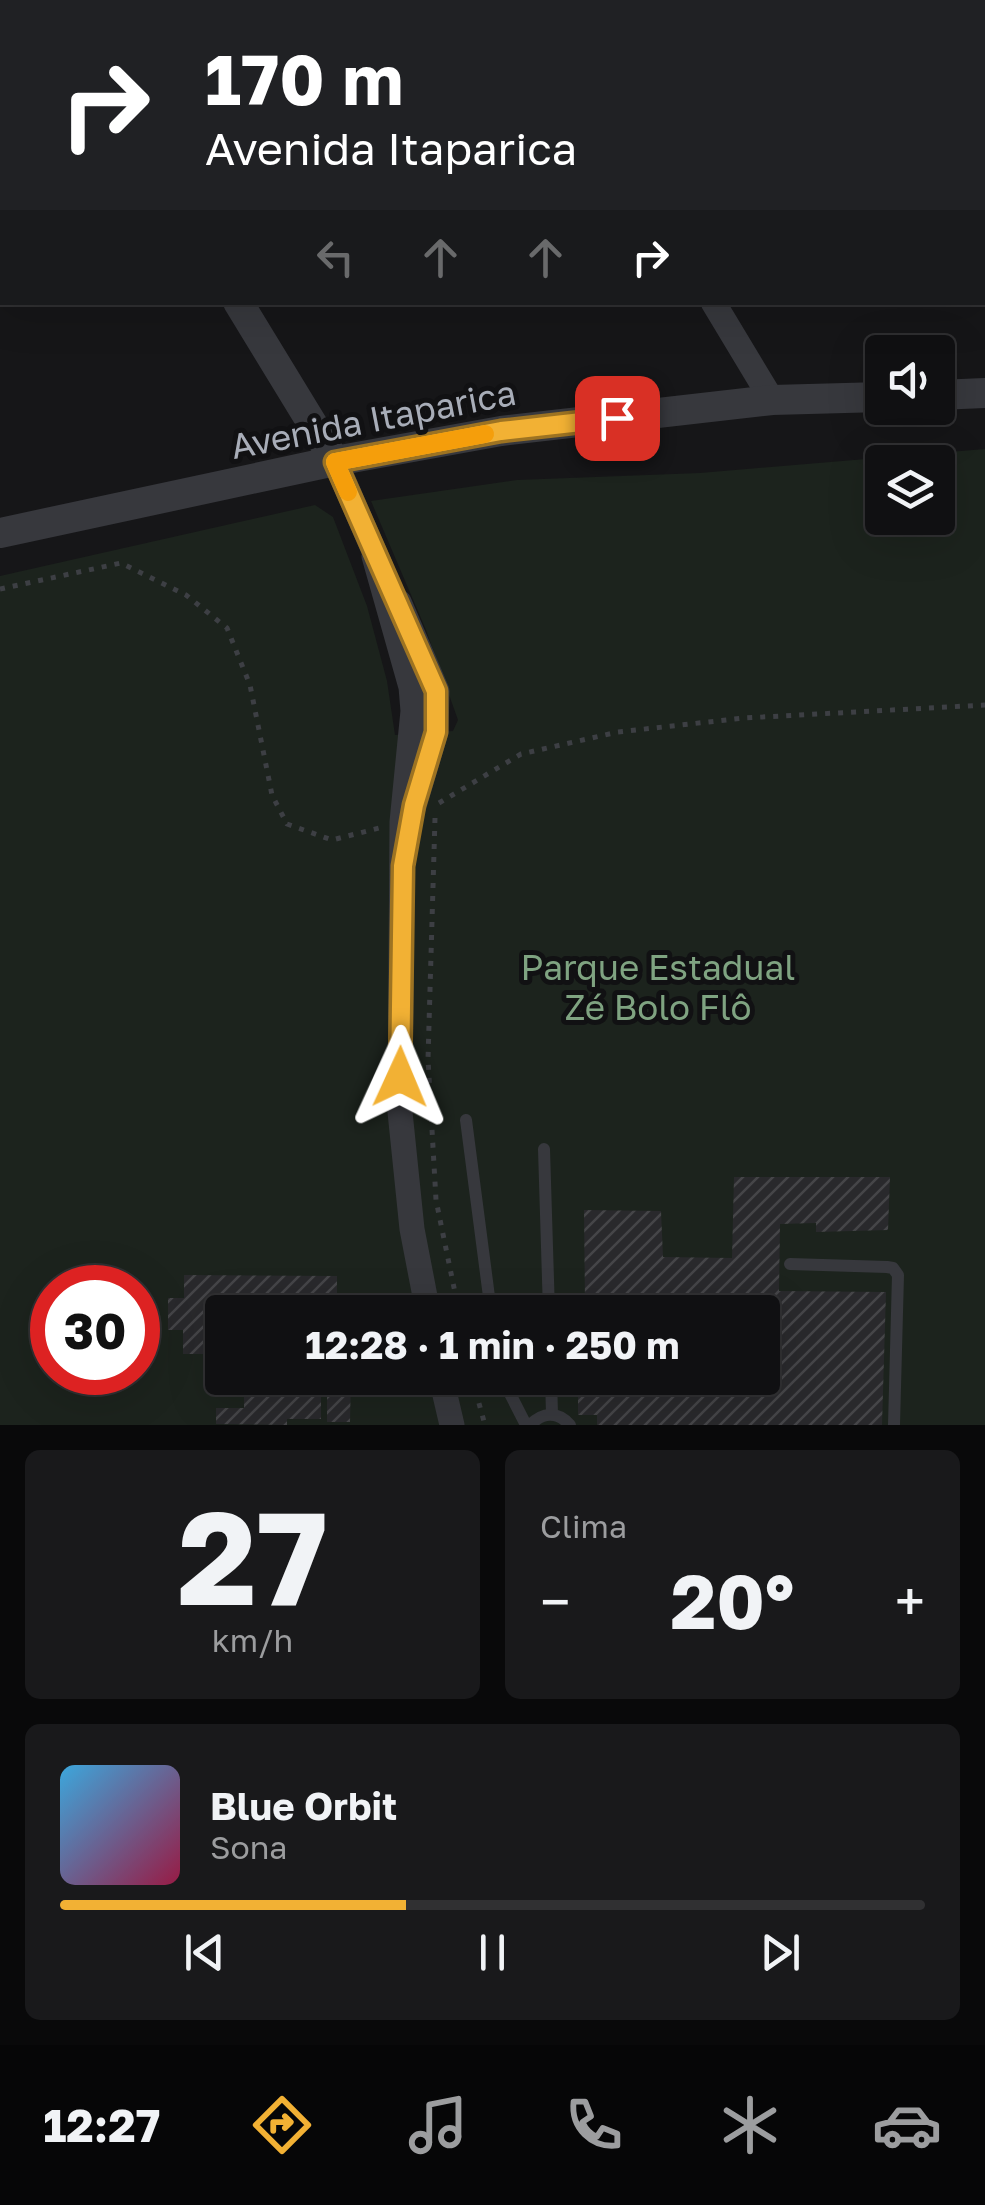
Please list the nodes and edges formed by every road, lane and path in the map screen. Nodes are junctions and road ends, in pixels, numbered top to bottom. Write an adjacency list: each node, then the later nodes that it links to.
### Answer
1 (240, 305): 7 (street)
2 (715, 305): 6 (street)
3 (985, 393): 4 (street)
4 (955, 394)
5 (865, 397): 6 (street, Avenida Itaparica)
6 (772, 400): 7 (street, Avenida Itaparica)
7 (335, 462): 8 (street, Avenida Itaparica); 13 (street)
8 (0, 533)
9 (435, 806): 14 (path)
10 (466, 1120): 15 (lane)
11 (544, 1149): 16 (lane)
12 (790, 1264): 26 (lane)
13 (425, 1295)
14 (456, 1295)
15 (489, 1295)
16 (548, 1295)
17 (445, 1395): 22 (street)
18 (477, 1395): 23 (path)
19 (511, 1395): 24 (lane)
20 (551, 1395): 21 (lane)
21 (552, 1414): 24 (lane); 25 (lane)
22 (452, 1425)
23 (485, 1425)
24 (528, 1425)
25 (570, 1425)
26 (894, 1425)

